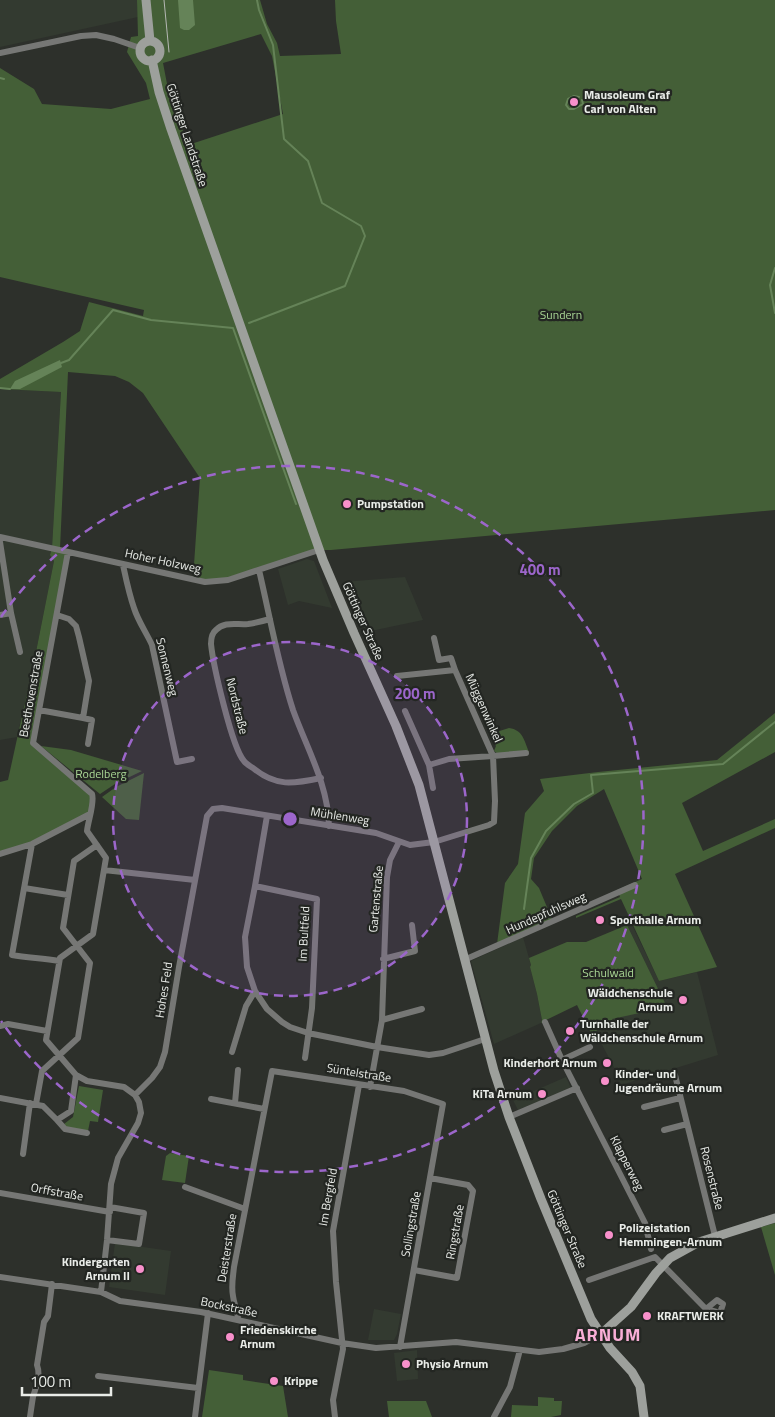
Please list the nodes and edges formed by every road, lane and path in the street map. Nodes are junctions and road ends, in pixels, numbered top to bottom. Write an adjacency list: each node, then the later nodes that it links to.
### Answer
1 (146, 0): 2 (street)
2 (150, 41): 3 (street); 5 (street)
3 (140, 48): 4 (street); 5 (street)
4 (0, 53)
5 (152, 60): 6 (street, Göttinger Landstraße)
6 (202, 218): 9 (street, Göttinger Straße)
7 (0, 537): 10 (street, Hoher Holzweg)
8 (0, 542): 13 (street)
9 (319, 550): 12 (street, Hoher Holzweg); 38 (street, Göttinger Straße)
10 (68, 552): 11 (street, Hoher Holzweg); 15 (street, Beethovenstraße)
11 (123, 565): 12 (street, Hoher Holzweg); 29 (street, Sonnenweg)
12 (259, 570): 16 (street)
13 (11, 612): 14 (street); 18 (street)
14 (0, 615)
15 (57, 616): 23 (street, Beethovenstraße); 25 (street)
16 (270, 619): 31 (street); 31 (street, Nordstraße)
17 (434, 638): 19 (street)
18 (20, 652)
19 (439, 660): 20 (street, Müggenwinkel); 21 (street)
20 (455, 670): 21 (street, Müggenwinkel); 28 (street, Müggenwinkel)
21 (441, 671): 22 (street, Müggenwinkel)
22 (398, 676)
23 (39, 710): 25 (street); 34 (street, Beethovenstraße)
24 (405, 711): 30 (street)
25 (83, 718): 26 (street)
26 (88, 744)
27 (526, 754): 28 (street, Müggenwinkel)
28 (493, 756): 30 (street, Müggenwinkel); 38 (street, Müggenwinkel)
29 (192, 759)
30 (429, 765): 32 (street)
31 (321, 778): 36 (street)
32 (433, 788)
33 (213, 809): 35 (street, Mühlenweg); 43 (street, Hohes Feld)
34 (90, 814): 39 (street); 40 (street, Beethovenstraße)
35 (267, 816): 36 (street, Mühlenweg); 45 (street)
36 (329, 826): 37 (street, Mühlenweg)
37 (399, 842): 38 (street, Mühlenweg); 50 (street, Gartenstraße)
38 (434, 842): 51 (street, Göttinger Straße)
39 (32, 844): 41 (street); 46 (street)
40 (97, 845): 42 (street, Beethovenstraße); 47 (street)
41 (0, 854)
42 (104, 870): 43 (street); 49 (street, Beethovenstraße)
43 (195, 880): 74 (street, Hohes Feld)
44 (636, 885): 51 (street, Hundepfuhlsweg)
45 (255, 886): 53 (street); 59 (street, Im Bultfeld)
46 (24, 888): 47 (street); 52 (street)
47 (68, 895): 49 (street)
48 (412, 925): 50 (street)
49 (77, 946): 52 (street, Beethovenstraße); 64 (street)
50 (383, 959): 55 (street, Gartenstraße)
51 (464, 960): 60 (street, Göttinger Straße)
52 (59, 961): 58 (street)
53 (255, 991): 59 (street); 63 (street)
54 (422, 1009): 55 (street)
55 (382, 1020): 61 (street, Gartenstraße)
56 (545, 1022): 66 (street, Klapperweg)
57 (0, 1026): 58 (street)
58 (47, 1031): 64 (street)
59 (308, 1033): 61 (street); 65 (street, Im Bultfeld)
60 (485, 1039): 61 (street); 83 (street, Göttinger Straße)
61 (376, 1047): 72 (street, Gartenstraße)
62 (590, 1047): 66 (street)
63 (232, 1052)
64 (59, 1055): 69 (street); 79 (street)
65 (305, 1058)
66 (562, 1060): 73 (street, Klapperweg)
67 (238, 1070): 78 (street)
68 (272, 1073): 71 (street, Süntelstraße); 82 (street, Deisterstraße)
69 (76, 1075): 74 (street); 84 (street)
70 (675, 1075): 76 (street, Rosenstraße)
71 (359, 1085): 72 (street, Süntelstraße); 108 (street, Im Bergfeld)
72 (370, 1087): 80 (street, Süntelstraße)
73 (577, 1088): 83 (street); 97 (street, Klapperweg)
74 (135, 1094): 93 (street)
75 (0, 1098): 79 (street)
76 (680, 1098): 81 (street); 85 (street, Rosenstraße)
77 (211, 1099): 78 (street)
78 (235, 1103): 82 (street)
79 (33, 1104): 84 (street); 88 (street)
80 (443, 1104): 89 (street, Sollingstraße)
81 (644, 1107)
82 (264, 1109): 92 (street, Deisterstraße)
83 (509, 1117): 107 (street, Göttinger Straße)
84 (57, 1120): 87 (street)
85 (687, 1124): 86 (street); 95 (street, Rosenstraße)
86 (664, 1130)
87 (87, 1133)
88 (22, 1154)
89 (430, 1178): 99 (street, Sollingstraße); 99 (street, Ringstraße)
90 (185, 1187): 92 (street, Deisterstraße)
91 (0, 1193): 93 (street, Orffstraße)
92 (245, 1208): 106 (street, Deisterstraße)
93 (110, 1210): 96 (street); 96 (street, Orffstraße)
94 (775, 1218): 95 (street)
95 (715, 1236): 98 (street)
96 (107, 1240): 103 (street)
97 (651, 1250)
98 (663, 1264): 101 (street); 104 (street); 107 (street)
99 (414, 1270): 109 (street, Sollingstraße)
100 (0, 1277): 102 (street, Bockstraße)
101 (589, 1280)
102 (52, 1284): 103 (street, Bockstraße); 113 (street)
103 (101, 1292): 105 (street, Bockstraße)
104 (706, 1309)
105 (208, 1313): 106 (street, Bockstraße); 112 (street)
106 (238, 1320): 108 (street, Bockstraße)
107 (601, 1334): 110 (street, Bockstraße); 117 (street, Göttinger Straße)
108 (342, 1343): 109 (street, Bockstraße); 115 (street, Im Bergfeld)
109 (400, 1347): 110 (street, Bockstraße)
110 (520, 1350): 116 (street)
111 (98, 1376): 112 (street)
112 (198, 1388): 114 (street)
113 (30, 1417)
114 (195, 1417)
115 (335, 1417)
116 (494, 1417)
117 (644, 1417)

